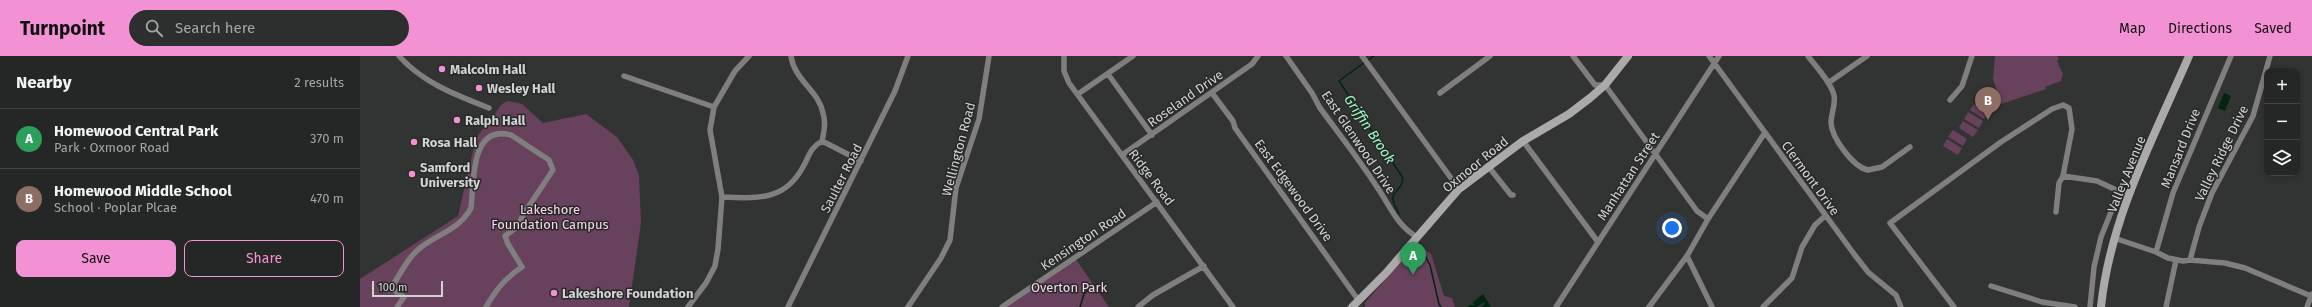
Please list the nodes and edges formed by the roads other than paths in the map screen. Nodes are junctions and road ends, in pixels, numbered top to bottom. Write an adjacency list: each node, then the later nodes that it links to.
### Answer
1 (399, 56): 31 (street)
2 (749, 56): 32 (street)
3 (791, 56): 35 (street)
4 (908, 56): 40 (street, Saulter Road)
5 (989, 56): 67 (street, Wellington Road)
6 (1064, 56): 29 (street, Ridge Road)
7 (1133, 56): 23 (street)
8 (1258, 56): 27 (street, Roseland Drive)
9 (1286, 56): 52 (street, East Glenwood Drive)
10 (1490, 56): 28 (street)
11 (1573, 56): 26 (street)
12 (1628, 56): 26 (main road, Oxmoor Road)
13 (1709, 56): 22 (street, Clermont Drive)
14 (1719, 56): 22 (street, Manhattan Street)
15 (1808, 56): 25 (street)
16 (1867, 56): 25 (street)
17 (1972, 56): 30 (street)
18 (2189, 56): 46 (main road, Valley Avenue)
19 (2231, 56): 55 (street, Mansard Drive)
20 (2270, 56): 58 (street, Valley Ridge Drive)
21 (1363, 58): 43 (street)
22 (1714, 63): 34 (street, Clermont Drive); 38 (street, Manhattan Street)
23 (1108, 74): 29 (street); 33 (street)
24 (624, 76): 32 (street)
25 (1828, 83): 37 (street)
26 (1605, 85): 36 (main road, Oxmoor Road); 38 (street)
27 (1212, 93): 33 (street, Roseland Drive); 62 (street, East Edgewood Drive)
28 (1440, 93)
29 (1078, 94): 39 (street, Ridge Road)
30 (1950, 100)
31 (488, 108)
32 (714, 108): 47 (street)
33 (1152, 134): 39 (street, Roseland Drive)
34 (1764, 134): 50 (street, Clermont Drive); 51 (street)
35 (822, 141): 40 (street); 47 (street)
36 (1523, 141): 41 (main road, Oxmoor Road); 54 (street)
37 (1910, 147)
38 (1656, 154): 51 (street); 54 (street, Manhattan Street)
39 (1122, 156): 48 (street, Ridge Road)
40 (862, 161): 66 (street, Saulter Road)
41 (1488, 166): 43 (main road, Oxmoor Road); 45 (street)
42 (2063, 176): 44 (street); 49 (street); 77 (street)
43 (1459, 189): 52 (main road, Oxmoor Road)
44 (2119, 192): 46 (street); 79 (street)
45 (1513, 195)
46 (2129, 196): 53 (main road, Valley Avenue)
47 (722, 197): 65 (street)
48 (1157, 202): 59 (street, Ridge Road); 68 (street, Kensington Road)
49 (2056, 212)
50 (1825, 216): 75 (street); 76 (street, Clermont Drive)
51 (1708, 219): 56 (street)
52 (1417, 236): 62 (main road, Oxmoor Road)
53 (2114, 238): 55 (street); 80 (main road, Valley Avenue)
54 (1598, 242): 72 (street, Manhattan Street)
55 (2156, 252): 57 (street)
56 (1687, 256): 73 (street); 74 (street)
57 (2176, 260): 58 (street); 81 (street)
58 (2190, 260): 61 (street)
59 (1204, 266): 69 (street); 70 (street, Ridge Road)
60 (1991, 286): 78 (street)
61 (2312, 295): 82 (street)
62 (1359, 304): 71 (main road, Oxmoor Road)
63 (397, 307): 64 (street)
64 (486, 307)
65 (688, 307)
66 (788, 307)
67 (908, 307)
68 (1002, 307)
69 (1138, 307)
70 (1233, 307)
71 (1352, 307)
72 (1556, 307)
73 (1649, 307)
74 (1712, 307)
75 (1763, 307)
76 (1901, 307)
77 (1954, 307)
78 (2075, 307)
79 (2090, 307)
80 (2102, 307)
81 (2166, 307)
82 (2307, 307)

